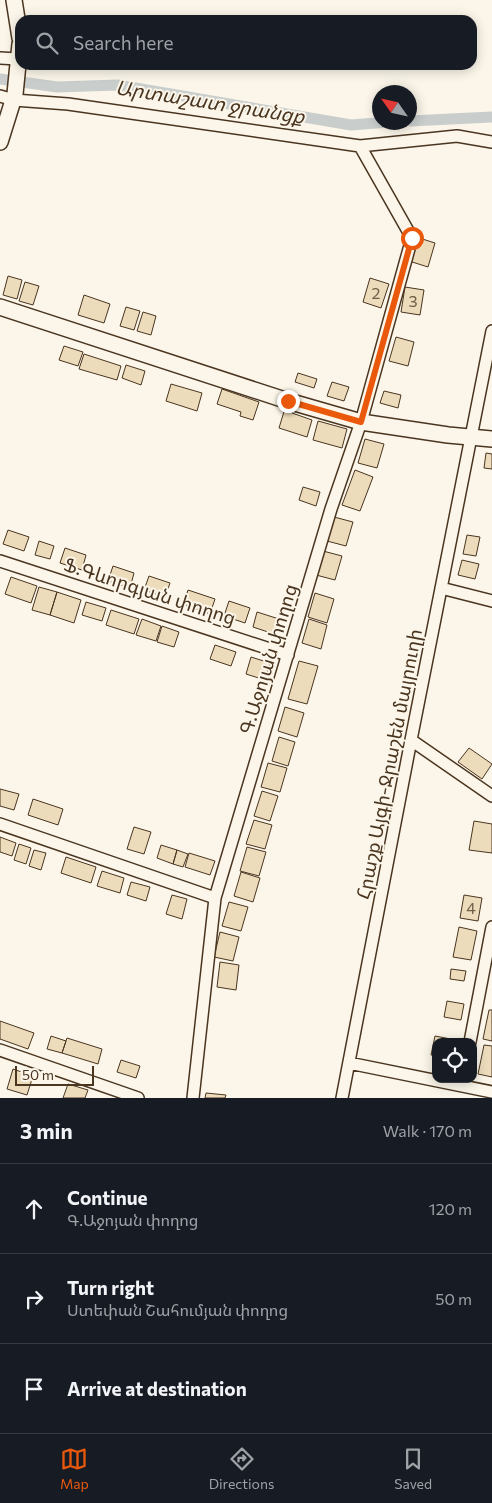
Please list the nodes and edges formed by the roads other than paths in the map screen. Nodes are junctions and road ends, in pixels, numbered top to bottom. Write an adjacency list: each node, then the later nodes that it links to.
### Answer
1 (14, 0): 2 (main road)
2 (16, 15)
3 (0, 58): 4 (street)
4 (15, 59)
5 (16, 70): 6 (main road)
6 (9, 97): 7 (main road); 9 (street)
7 (0, 142)
8 (492, 142): 9 (street)
9 (360, 146): 12 (street, Գ.Աջոյան փողոց)
10 (0, 307): 12 (main road)
11 (492, 331): 13 (street, Հրաշք Այգի-Ջրաշեն մայրուղի)
12 (361, 422): 13 (main road); 18 (street, Գ.Աջոյան փողոց)
13 (471, 438): 14 (main road); 16 (street, Հրաշք Այգի-Ջրաշեն մայրուղի)
14 (492, 440)
15 (0, 561): 18 (street, Ֆ.Գևորգյան փողոց)
16 (441, 588): 17 (street); 19 (street, Հրաշք Այգի-Ջրաշեն մայրուղի)
17 (492, 601)
18 (288, 655): 22 (street, Գ.Աջոյան փողոց)
19 (411, 740): 20 (street); 26 (street, Հրաշք Այգի-Ջրաշեն մայրուղի)
20 (492, 796)
21 (0, 824): 22 (street)
22 (215, 898): 30 (street, Գ.Աջոյան փողոց)
23 (492, 927): 24 (street)
24 (471, 1038)
25 (0, 1050): 29 (street)
26 (349, 1062): 27 (street); 31 (street, Հրաշք Այգի-Ջրաշեն մայրուղի)
27 (461, 1088): 28 (street)
28 (492, 1092)
29 (138, 1098)
30 (193, 1098)
31 (342, 1098)

